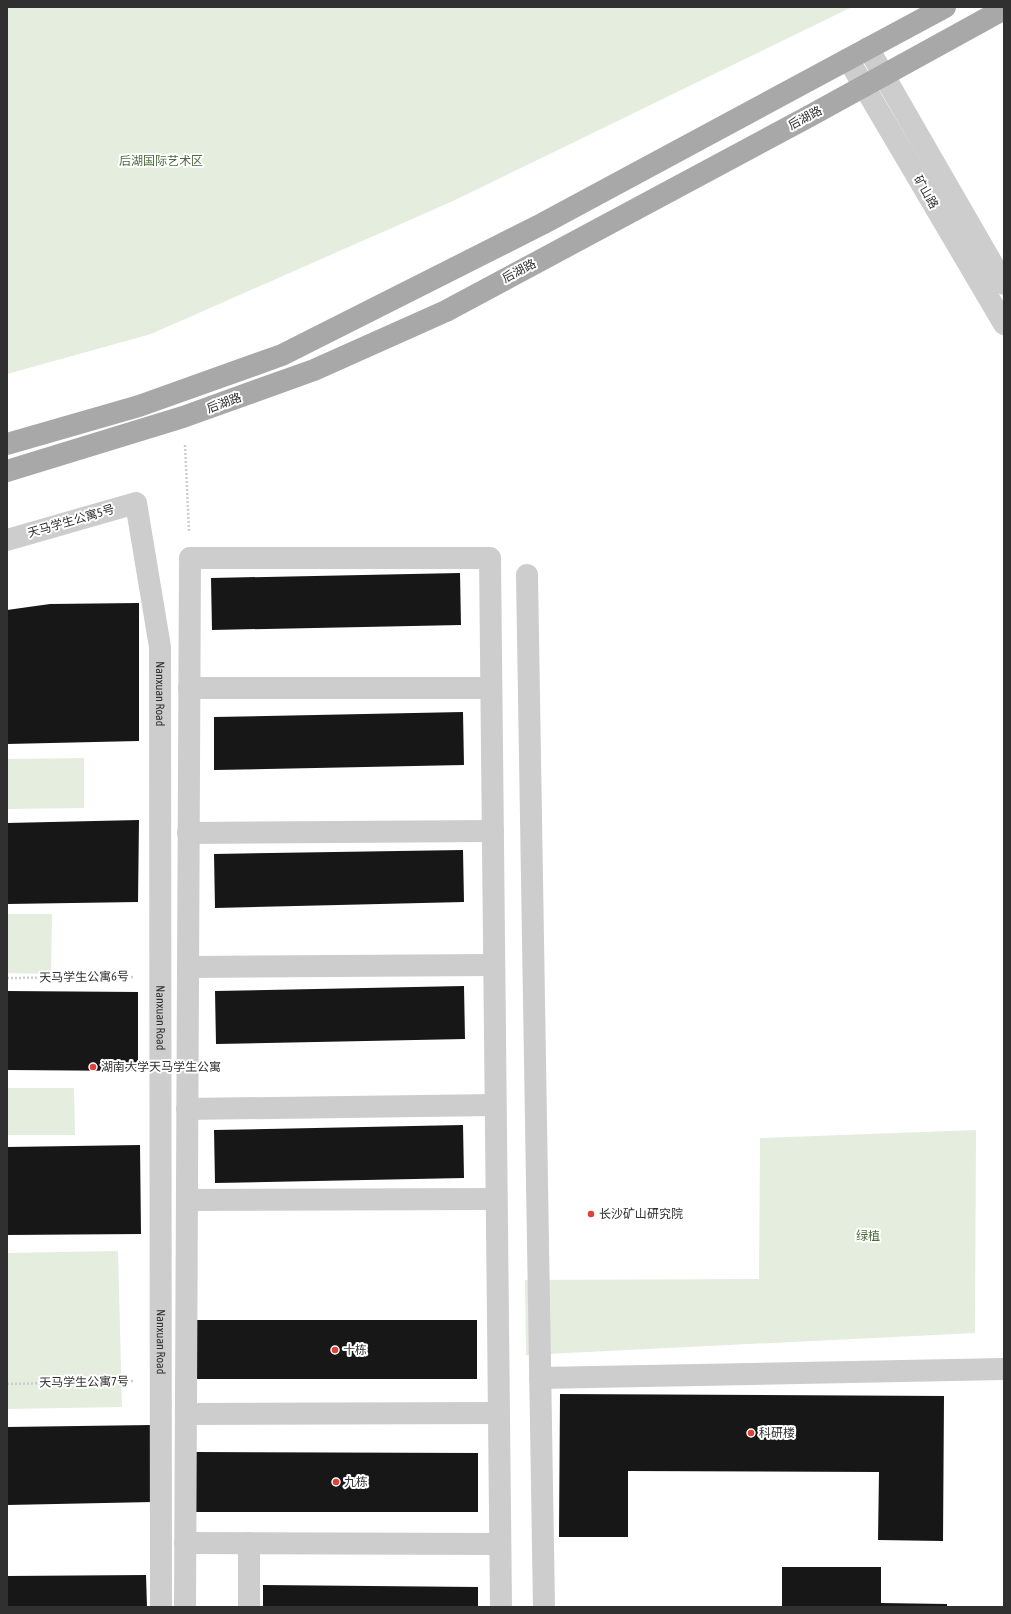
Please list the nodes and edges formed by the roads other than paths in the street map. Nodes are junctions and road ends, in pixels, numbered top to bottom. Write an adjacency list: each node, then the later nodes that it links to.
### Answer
1 (945, 7): 3 (main road)
2 (1004, 9): 5 (main road, 后湖路)
3 (868, 48): 4 (main road); 5 (street, 矿山路)
4 (848, 59): 6 (street, 矿山路); 9 (main road)
5 (884, 75): 6 (main road, 后湖路); 7 (street, 矿山路)
6 (864, 86): 8 (street, 矿山路); 10 (main road, 后湖路)
7 (1004, 284)
8 (1004, 324)
9 (7, 444)
10 (7, 471)
11 (136, 503): 12 (street, 天马学生公寓5号); 31 (street, Nanxuan Road)
12 (7, 540)
13 (527, 575): 25 (street)
14 (189, 688): 15 (street); 15 (street); 17 (street)
15 (491, 688): 16 (street)
16 (493, 831): 17 (street); 18 (street)
17 (188, 833): 19 (street)
18 (494, 965): 19 (street); 20 (street)
19 (188, 967): 21 (street)
20 (496, 1105): 21 (street); 22 (street)
21 (187, 1109): 23 (street)
22 (496, 1199): 23 (street); 26 (street)
23 (187, 1200): 27 (street)
24 (1004, 1369): 25 (street)
25 (540, 1378): 35 (street)
26 (499, 1413): 27 (street); 30 (street)
27 (186, 1414): 28 (street)
28 (185, 1543): 29 (street); 32 (street)
29 (249, 1543): 30 (street); 33 (street)
30 (500, 1544): 34 (street)
31 (161, 1607)
32 (184, 1607)
33 (249, 1607)
34 (501, 1607)
35 (544, 1607)

